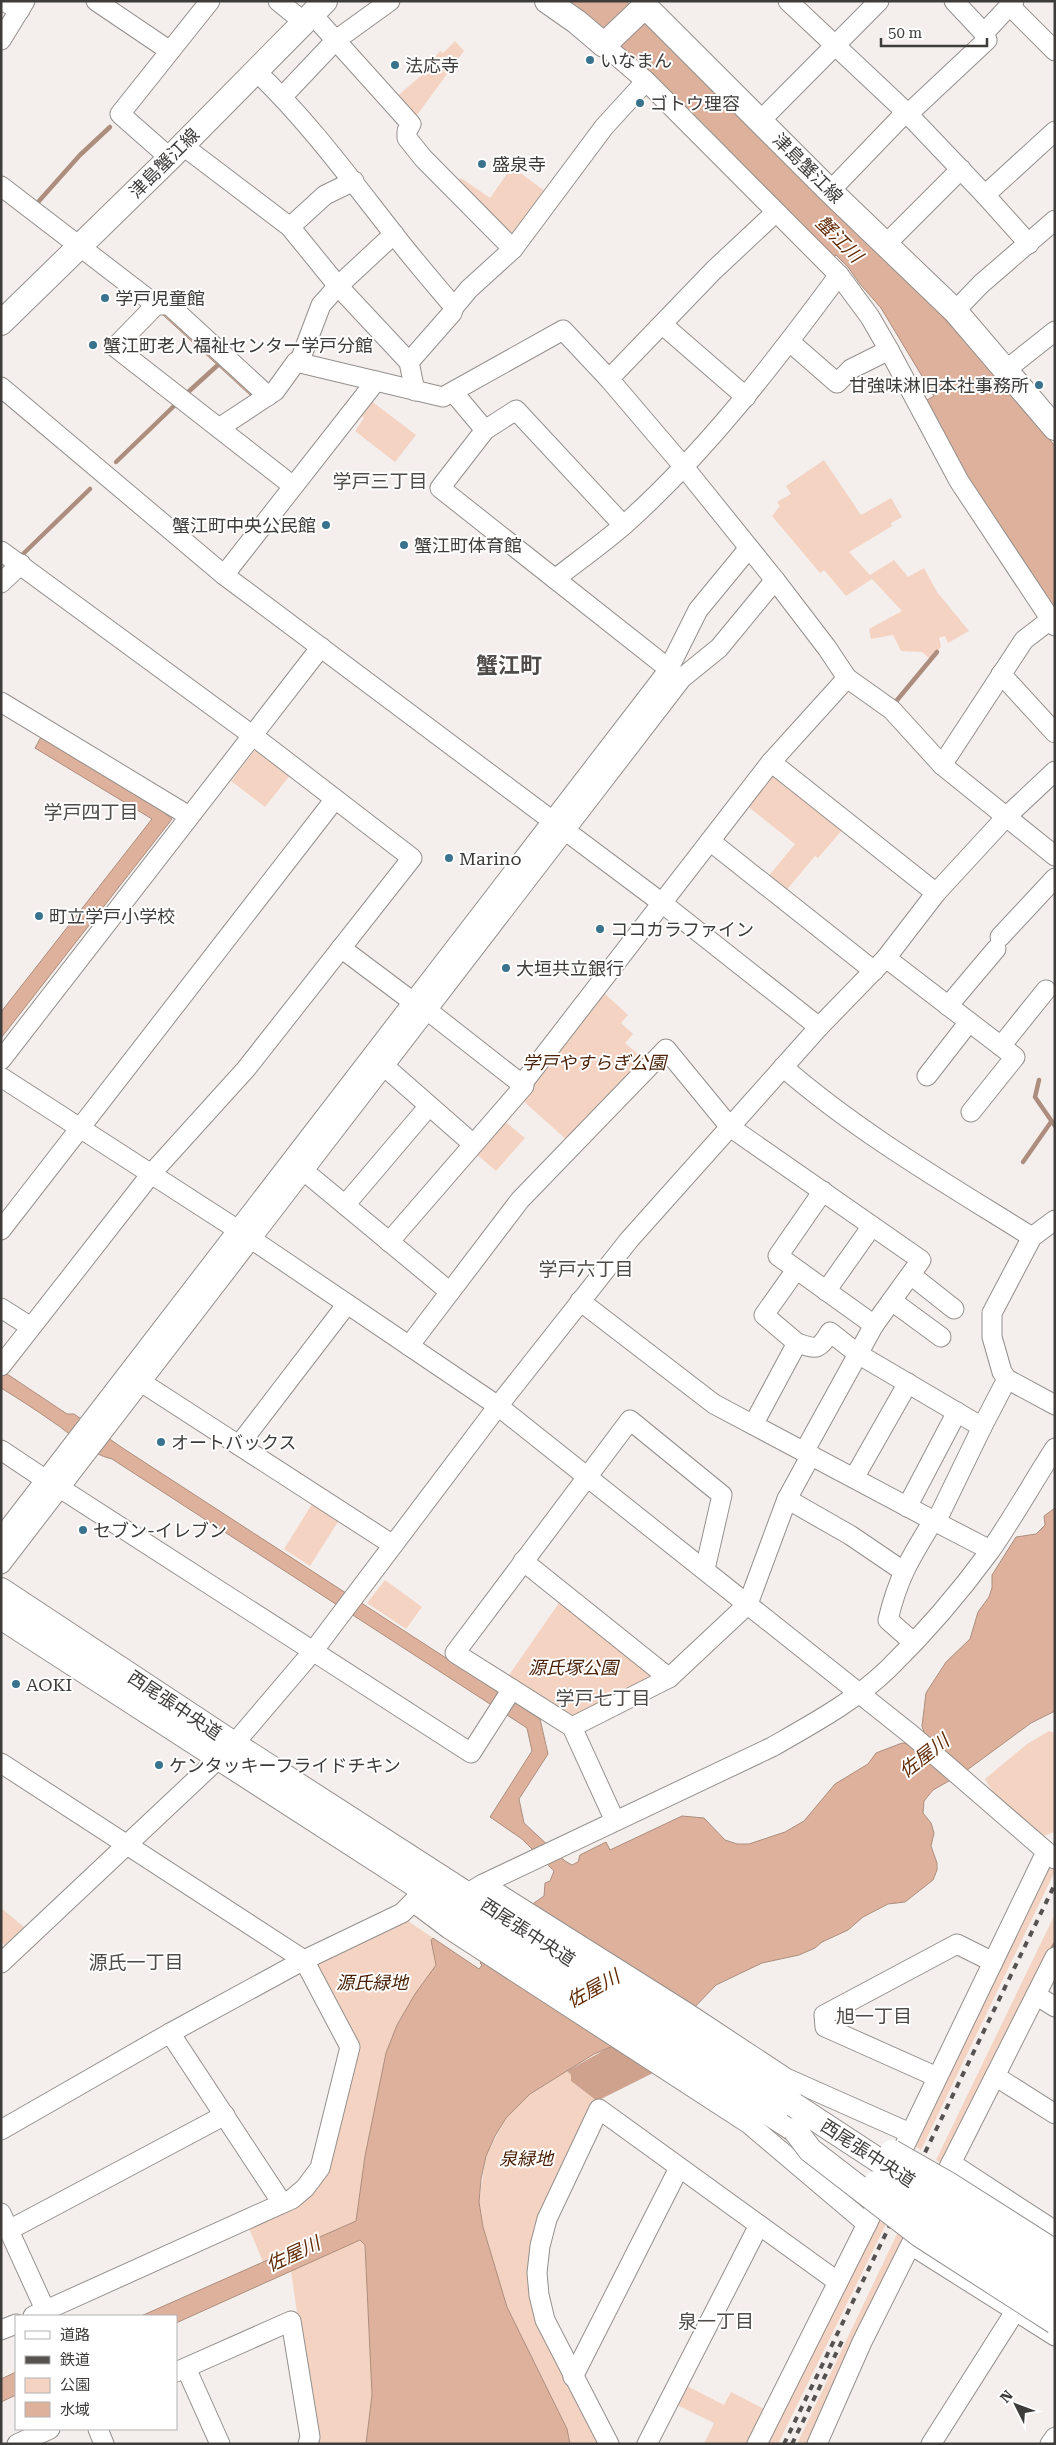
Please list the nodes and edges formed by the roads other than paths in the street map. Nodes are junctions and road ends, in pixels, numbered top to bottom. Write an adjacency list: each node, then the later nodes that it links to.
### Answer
1 (3, 1): 12 (street)
2 (96, 1): 19 (street)
3 (210, 1): 19 (street)
4 (278, 1): 13 (street)
5 (390, 1): 16 (street)
6 (547, 1): 17 (main road)
7 (788, 1): 18 (street)
8 (879, 1): 18 (street)
9 (954, 1): 14 (street)
10 (642, 3): 17 (main road, 津島蟹江線); 25 (main road, 津島蟹江線)
11 (1012, 3): 14 (street); 20 (street)
12 (22, 6): 15 (street)
13 (313, 12): 16 (street); 21 (main road, 津島蟹江線)
14 (984, 33): 24 (street)
15 (1, 40)
16 (336, 40): 23 (street); 40 (street)
17 (606, 44): 22 (street)
18 (835, 46): 24 (street); 25 (street)
19 (170, 51): 27 (street)
20 (1055, 51)
21 (256, 71): 23 (street); 27 (main road, 津島蟹江線)
22 (646, 81): 33 (street); 40 (street)
23 (283, 96): 29 (street)
24 (907, 113): 28 (street); 31 (street)
25 (760, 121): 31 (main road, 津島蟹江線)
26 (1055, 131): 32 (street)
27 (176, 151): 34 (street); 39 (main road, 津島蟹江線)
28 (961, 170): 32 (street); 37 (street)
29 (354, 182): 34 (street); 36 (street)
30 (1, 186): 39 (street)
31 (830, 191): 37 (main road, 津島蟹江線)
32 (985, 195): 38 (street)
33 (776, 212): 41 (street); 47 (street)
34 (290, 227): 42 (street)
35 (1052, 229): 38 (street)
36 (394, 234): 42 (street); 44 (street)
37 (886, 244): 45 (main road, 津島蟹江線)
38 (1029, 244): 45 (street)
39 (79, 246): 43 (street); 46 (main road, 津島蟹江線)
40 (513, 249): 44 (street)
41 (839, 276): 49 (street); 50 (street)
42 (338, 286): 51 (street); 52 (street)
43 (156, 306): 59 (street); 61 (street)
44 (454, 307): 51 (street)
45 (956, 311): 53 (main road, 津島蟹江線)
46 (1, 322)
47 (663, 325): 54 (street); 60 (street)
48 (1055, 331): 53 (street)
49 (790, 342): 50 (street); 60 (street)
50 (889, 350): 74 (street)
51 (409, 362): 57 (street)
52 (299, 363): 55 (street); 59 (street)
53 (1007, 369): 62 (main road, 津島蟹江線)
54 (609, 379): 58 (street); 64 (street)
55 (376, 381): 57 (street); 65 (street)
56 (1, 387): 70 (street)
57 (415, 391): 58 (street)
58 (453, 392): 63 (street)
59 (268, 396): 61 (street)
60 (746, 397): 64 (street)
61 (219, 428): 65 (street)
62 (1055, 428)
63 (485, 430): 66 (street); 71 (street)
64 (684, 467): 66 (street); 67 (street)
65 (293, 486): 70 (street)
66 (624, 525): 71 (street)
67 (749, 548): 72 (street); 76 (street)
68 (1, 551): 69 (street)
69 (21, 564): 73 (street); 81 (street)
70 (224, 575): 75 (street)
71 (555, 578): 76 (street)
72 (775, 580): 76 (street); 78 (street)
73 (1, 583)
74 (1052, 623): 77 (street)
75 (321, 647): 81 (street); 88 (street)
76 (672, 673): 88 (street)
77 (1001, 674): 80 (street); 83 (street)
78 (847, 678): 82 (street); 83 (street)
79 (1, 702): 86 (street)
80 (1052, 723)
81 (252, 735): 85 (street); 86 (street)
82 (771, 762): 89 (street); 92 (street)
83 (942, 765): 87 (street)
84 (1055, 770): 87 (street)
85 (335, 798): 94 (street); 111 (street)
86 (189, 816): 102 (street)
87 (1006, 816): 90 (street); 92 (street)
88 (559, 825): 93 (street); 97 (street)
89 (710, 841): 93 (street); 95 (street)
90 (1055, 856)
91 (1055, 878): 98 (street)
92 (936, 893): 95 (street)
93 (662, 902): 100 (street); 107 (street)
94 (341, 948): 97 (street); 114 (street)
95 (880, 965): 98 (street); 100 (street)
96 (1046, 990): 101 (street)
97 (420, 1006): 103 (street); 107 (street); 120 (street)
98 (948, 1006): 99 (street)
99 (969, 1022): 101 (street); 105 (street)
100 (819, 1026): 104 (street)
101 (1001, 1046): 109 (street)
102 (1, 1060)
103 (384, 1066): 108 (street); 113 (street)
104 (783, 1067): 110 (street); 121 (street)
105 (927, 1076)
106 (1, 1077): 111 (street)
107 (522, 1084): 112 (street)
108 (429, 1106): 112 (street); 116 (street)
109 (971, 1112)
110 (730, 1127): 115 (street); 126 (street); 127 (street)
111 (81, 1129): 114 (street); 119 (street)
112 (473, 1144): 122 (street)
113 (304, 1171): 116 (street); 120 (street)
114 (151, 1174): 120 (street); 133 (street)
115 (823, 1191): 118 (street); 123 (street)
116 (345, 1205): 122 (street)
117 (1055, 1220): 121 (street)
118 (872, 1226): 124 (street); 125 (street)
119 (1, 1230)
120 (245, 1235): 129 (street); 140 (street); 146 (street)
121 (1032, 1237): 139 (street)
122 (389, 1242): 126 (street)
123 (796, 1270): 125 (street); 135 (street)
124 (911, 1275): 128 (street); 131 (street)
125 (826, 1290): 132 (street)
126 (450, 1292): 136 (street)
127 (580, 1301): 143 (street); 145 (street)
128 (892, 1301): 132 (street); 134 (street)
129 (347, 1304): 136 (street); 148 (street)
130 (1, 1308): 133 (street)
131 (954, 1308)
132 (874, 1325): 137 (street)
133 (31, 1328): 138 (street)
134 (941, 1337)
135 (797, 1343): 137 (street); 145 (street)
136 (409, 1346): 143 (street)
137 (858, 1354): 141 (street); 151 (street)
138 (1, 1366)
139 (1007, 1379): 142 (street); 147 (street)
140 (141, 1382): 146 (street); 148 (street)
141 (908, 1383): 144 (street); 153 (street)
142 (1055, 1405)
143 (498, 1406): 152 (street); 159 (street)
144 (957, 1412): 147 (street); 156 (street)
145 (753, 1425): 151 (street)
146 (96, 1427): 154 (street)
147 (982, 1427): 157 (street)
148 (239, 1445): 159 (street)
149 (1055, 1448): 160 (street)
150 (1, 1450): 154 (street)
151 (807, 1454): 153 (street); 155 (street)
152 (587, 1476): 161 (street); 163 (street); 163 (street)
153 (854, 1478): 156 (street)
154 (53, 1484): 158 (street); 162 (street); 169 (street)
155 (787, 1499): 164 (street); 166 (street)
156 (907, 1507): 157 (street)
157 (935, 1521): 160 (street); 164 (street)
158 (1, 1538)
159 (393, 1544): 169 (street)
160 (990, 1550): 168 (street)
161 (524, 1561): 170 (street); 171 (street)
162 (1, 1564)
163 (705, 1569): 166 (street)
164 (903, 1571): 168 (street)
165 (1, 1590): 174 (main road, 西尾張中央道)
166 (748, 1604): 170 (street); 172 (street)
167 (1, 1617): 174 (main road, 西尾張中央道)
168 (913, 1642): 172 (street)
169 (314, 1650): 171 (street); 174 (street)
170 (670, 1678): 173 (street)
171 (510, 1692): 173 (street)
172 (860, 1692): 176 (street); 178 (street)
173 (572, 1727): 176 (street)
174 (226, 1751): 177 (street); 179 (main road, 西尾張中央道); 180 (main road, 西尾張中央道)
175 (2, 1765): 177 (street)
176 (614, 1821): 180 (street)
177 (126, 1845): 182 (street); 184 (street)
178 (1050, 1856): 183 (street)
179 (419, 1896): 180 (main road, 西尾張中央道); 182 (street)
180 (475, 1904): 187 (main road, 西尾張中央道); 199 (street)
181 (1055, 1957): 185 (street)
182 (304, 1960): 188 (street); 201 (street)
183 (993, 1962): 190 (street); 190 (street)
184 (1, 1963)
185 (1036, 1995): 186 (street); 189 (street)
186 (1055, 2007)
187 (671, 2025): 191 (street); 192 (main road, 西尾張中央道); 196 (main road, 西尾張中央道)
188 (170, 2033): 194 (street); 195 (street)
189 (995, 2076): 193 (street); 198 (street)
190 (937, 2077): 197 (street)
191 (832, 2099): 197 (street); 199 (street)
192 (794, 2105): 207 (main road, bridge); 208 (main road, 西尾張中央道, bridge)
193 (1055, 2114)
194 (225, 2115): 201 (street); 202 (street)
195 (1, 2130)
196 (795, 2130): 210 (main road, 西尾張中央道, bridge); 213 (main road, bridge)
197 (910, 2134): 203 (street)
198 (951, 2163): 205 (street); 206 (street)
199 (798, 2165): 203 (street)
200 (679, 2168): 204 (street); 218 (street); 218 (street)
201 (282, 2203): 212 (street)
202 (5, 2221): 212 (street)
203 (867, 2224): 209 (street)
204 (759, 2225): 209 (street); 227 (street)
205 (1055, 2231)
206 (911, 2245): 211 (street); 229 (street)
207 (1055, 2252)
208 (1055, 2276)
209 (838, 2282): 228 (street)
210 (1055, 2297)
211 (1016, 2310): 216 (street); 230 (street)
212 (42, 2314)
213 (1055, 2322)
214 (15, 2324): 215 (street)
215 (1, 2330)
216 (1055, 2336)
217 (181, 2370): 224 (street); 225 (street)
218 (573, 2376): 226 (street)
219 (48, 2430): 222 (street)
220 (98, 2430): 223 (street)
221 (1055, 2437): 231 (street)
222 (17, 2444)
223 (104, 2444)
224 (220, 2444)
225 (308, 2444)
226 (609, 2444)
227 (647, 2444)
228 (757, 2444)
229 (817, 2444)
230 (931, 2444)
231 (1050, 2444)

